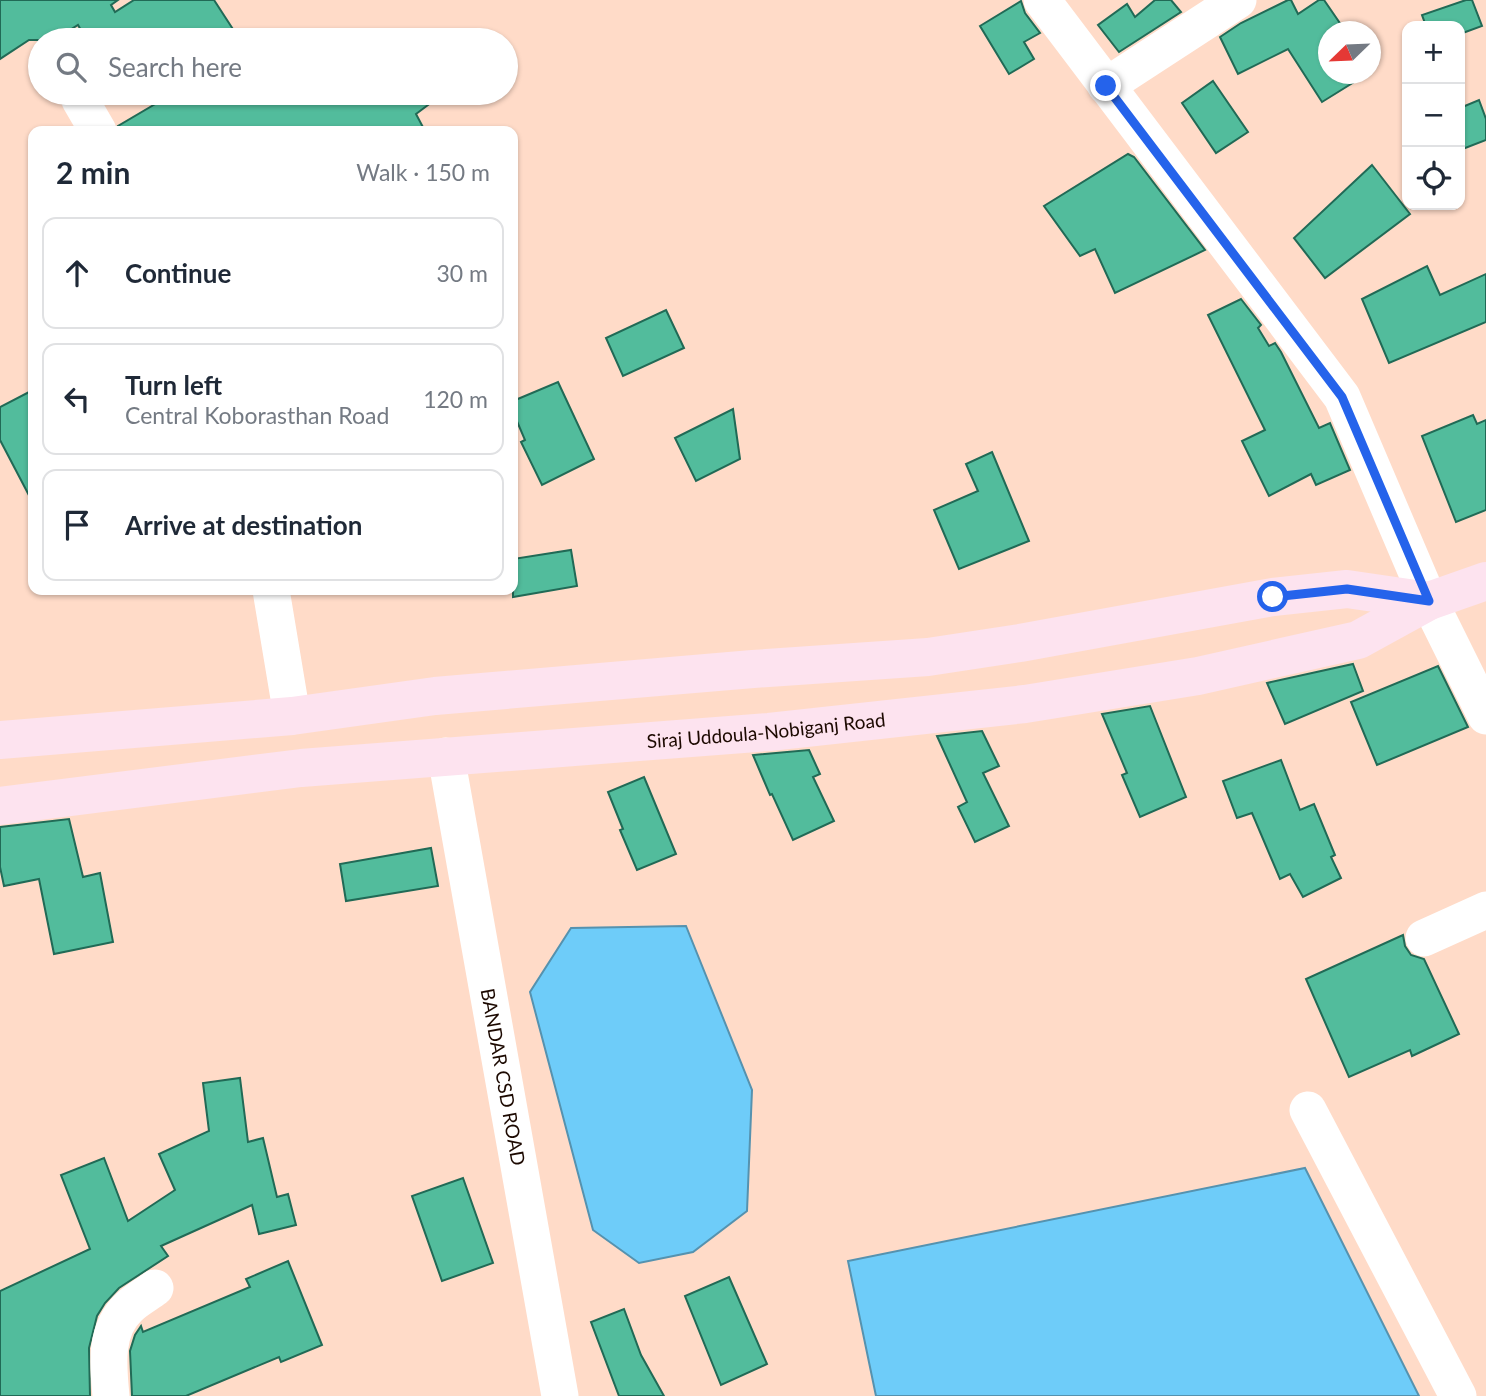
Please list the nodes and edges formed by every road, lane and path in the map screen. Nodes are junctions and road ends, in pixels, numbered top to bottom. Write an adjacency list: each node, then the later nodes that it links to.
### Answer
1 (1042, 0): 3 (street)
2 (1238, 0): 3 (street)
3 (1106, 86): 8 (street)
4 (83, 105): 5 (street)
5 (94, 126)
6 (1486, 581): 8 (main road, Siraj Uddoula-Nobiganj Road)
7 (272, 595): 9 (street)
8 (1429, 601): 9 (main road, Siraj Uddoula-Nobiganj Road); 10 (street); 13 (main road, Siraj Uddoula-Nobiganj Road)
9 (292, 716): 11 (main road, Siraj Uddoula-Nobiganj Road)
10 (1486, 716)
11 (80, 735): 12 (main road, Siraj Uddoula-Nobiganj Road); 14 (main road)
12 (0, 740)
13 (446, 756): 14 (main road, Siraj Uddoula-Nobiganj Road); 21 (street, BANDAR CSD ROAD)
14 (88, 796): 15 (main road, Siraj Uddoula-Nobiganj Road)
15 (0, 806)
16 (1486, 910): 17 (street)
17 (1424, 937)
18 (1307, 1110): 22 (street)
19 (155, 1288): 20 (street)
20 (111, 1396)
21 (561, 1396)
22 (1458, 1396)

